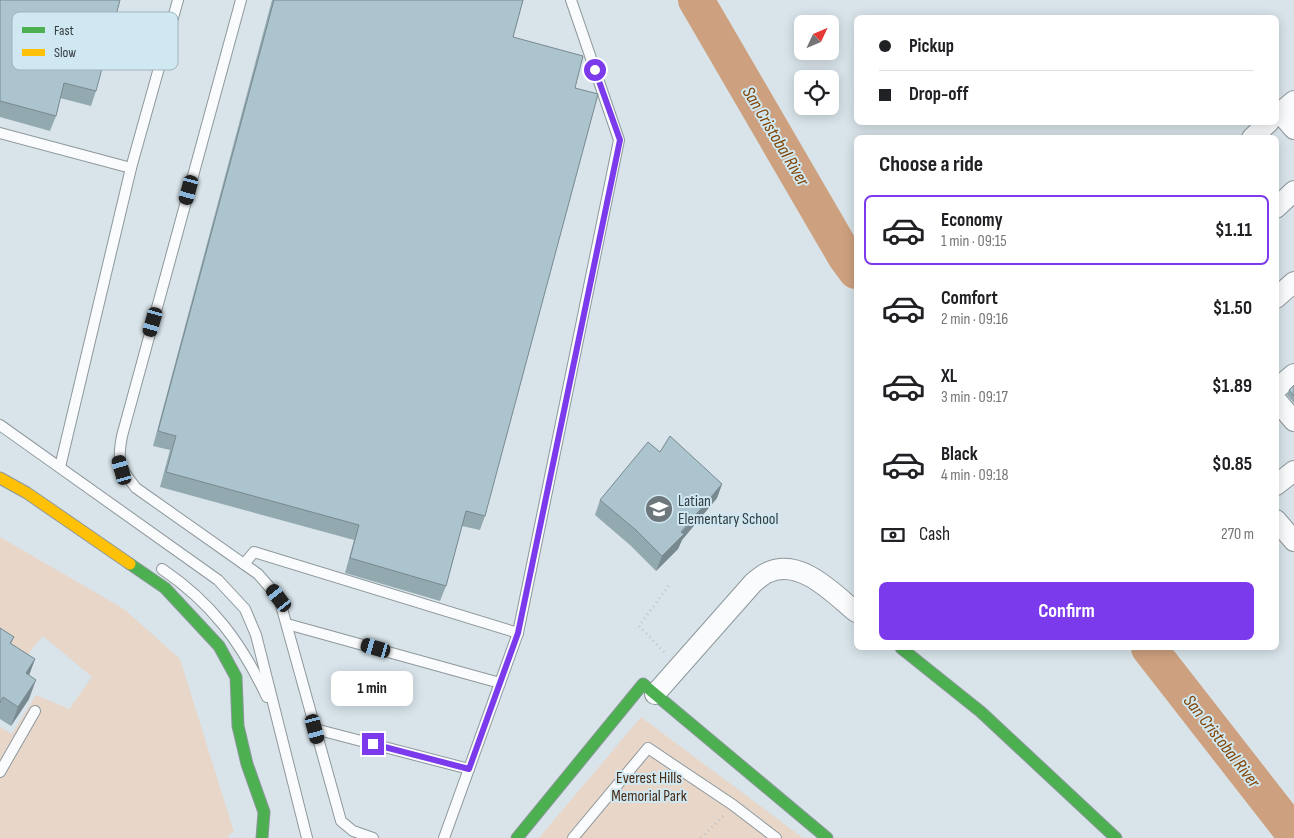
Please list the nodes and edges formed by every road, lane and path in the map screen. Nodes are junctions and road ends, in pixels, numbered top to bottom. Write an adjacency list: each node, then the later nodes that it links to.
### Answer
1 (241, 0): 27 (lane)
2 (571, 0): 32 (lane)
3 (158, 70): 9 (lane)
4 (1280, 113): 6 (street)
5 (1267, 125): 8 (street)
6 (1294, 129)
7 (0, 133): 9 (lane)
8 (1255, 135)
9 (131, 168): 19 (lane)
10 (1294, 191): 11 (street)
11 (1279, 205)
12 (1294, 282): 13 (street)
13 (1279, 295)
14 (1294, 374): 15 (street)
15 (1279, 386)
16 (1279, 404): 17 (street)
17 (1294, 421)
18 (0, 425): 19 (lane)
19 (60, 467): 37 (lane)
20 (1294, 471): 23 (street)
21 (0, 478): 42 (street)
22 (25, 479): 24 (lane)
23 (1279, 483)
24 (50, 495)
25 (1279, 524): 26 (street)
26 (1294, 541)
27 (244, 564): 31 (lane); 32 (lane)
28 (156, 566): 37 (lane)
29 (670, 584): 35 (path)
30 (854, 610): 35 (street)
31 (287, 624): 34 (lane); 38 (lane)
32 (518, 633): 34 (lane)
33 (904, 650): 51 (street)
34 (500, 683): 39 (lane)
35 (649, 689): 46 (street); 50 (street)
36 (35, 711): 40 (lane)
37 (276, 718): 43 (lane)
38 (315, 729): 39 (lane); 44 (lane)
39 (469, 769): 45 (lane)
40 (0, 772)
41 (733, 806): 47 (lane); 48 (path); 49 (lane)
42 (262, 838)
43 (306, 838)
44 (373, 838)
45 (444, 838)
46 (517, 838)
47 (573, 838)
48 (701, 838)
49 (776, 838)
50 (827, 838)
51 (1116, 838)

